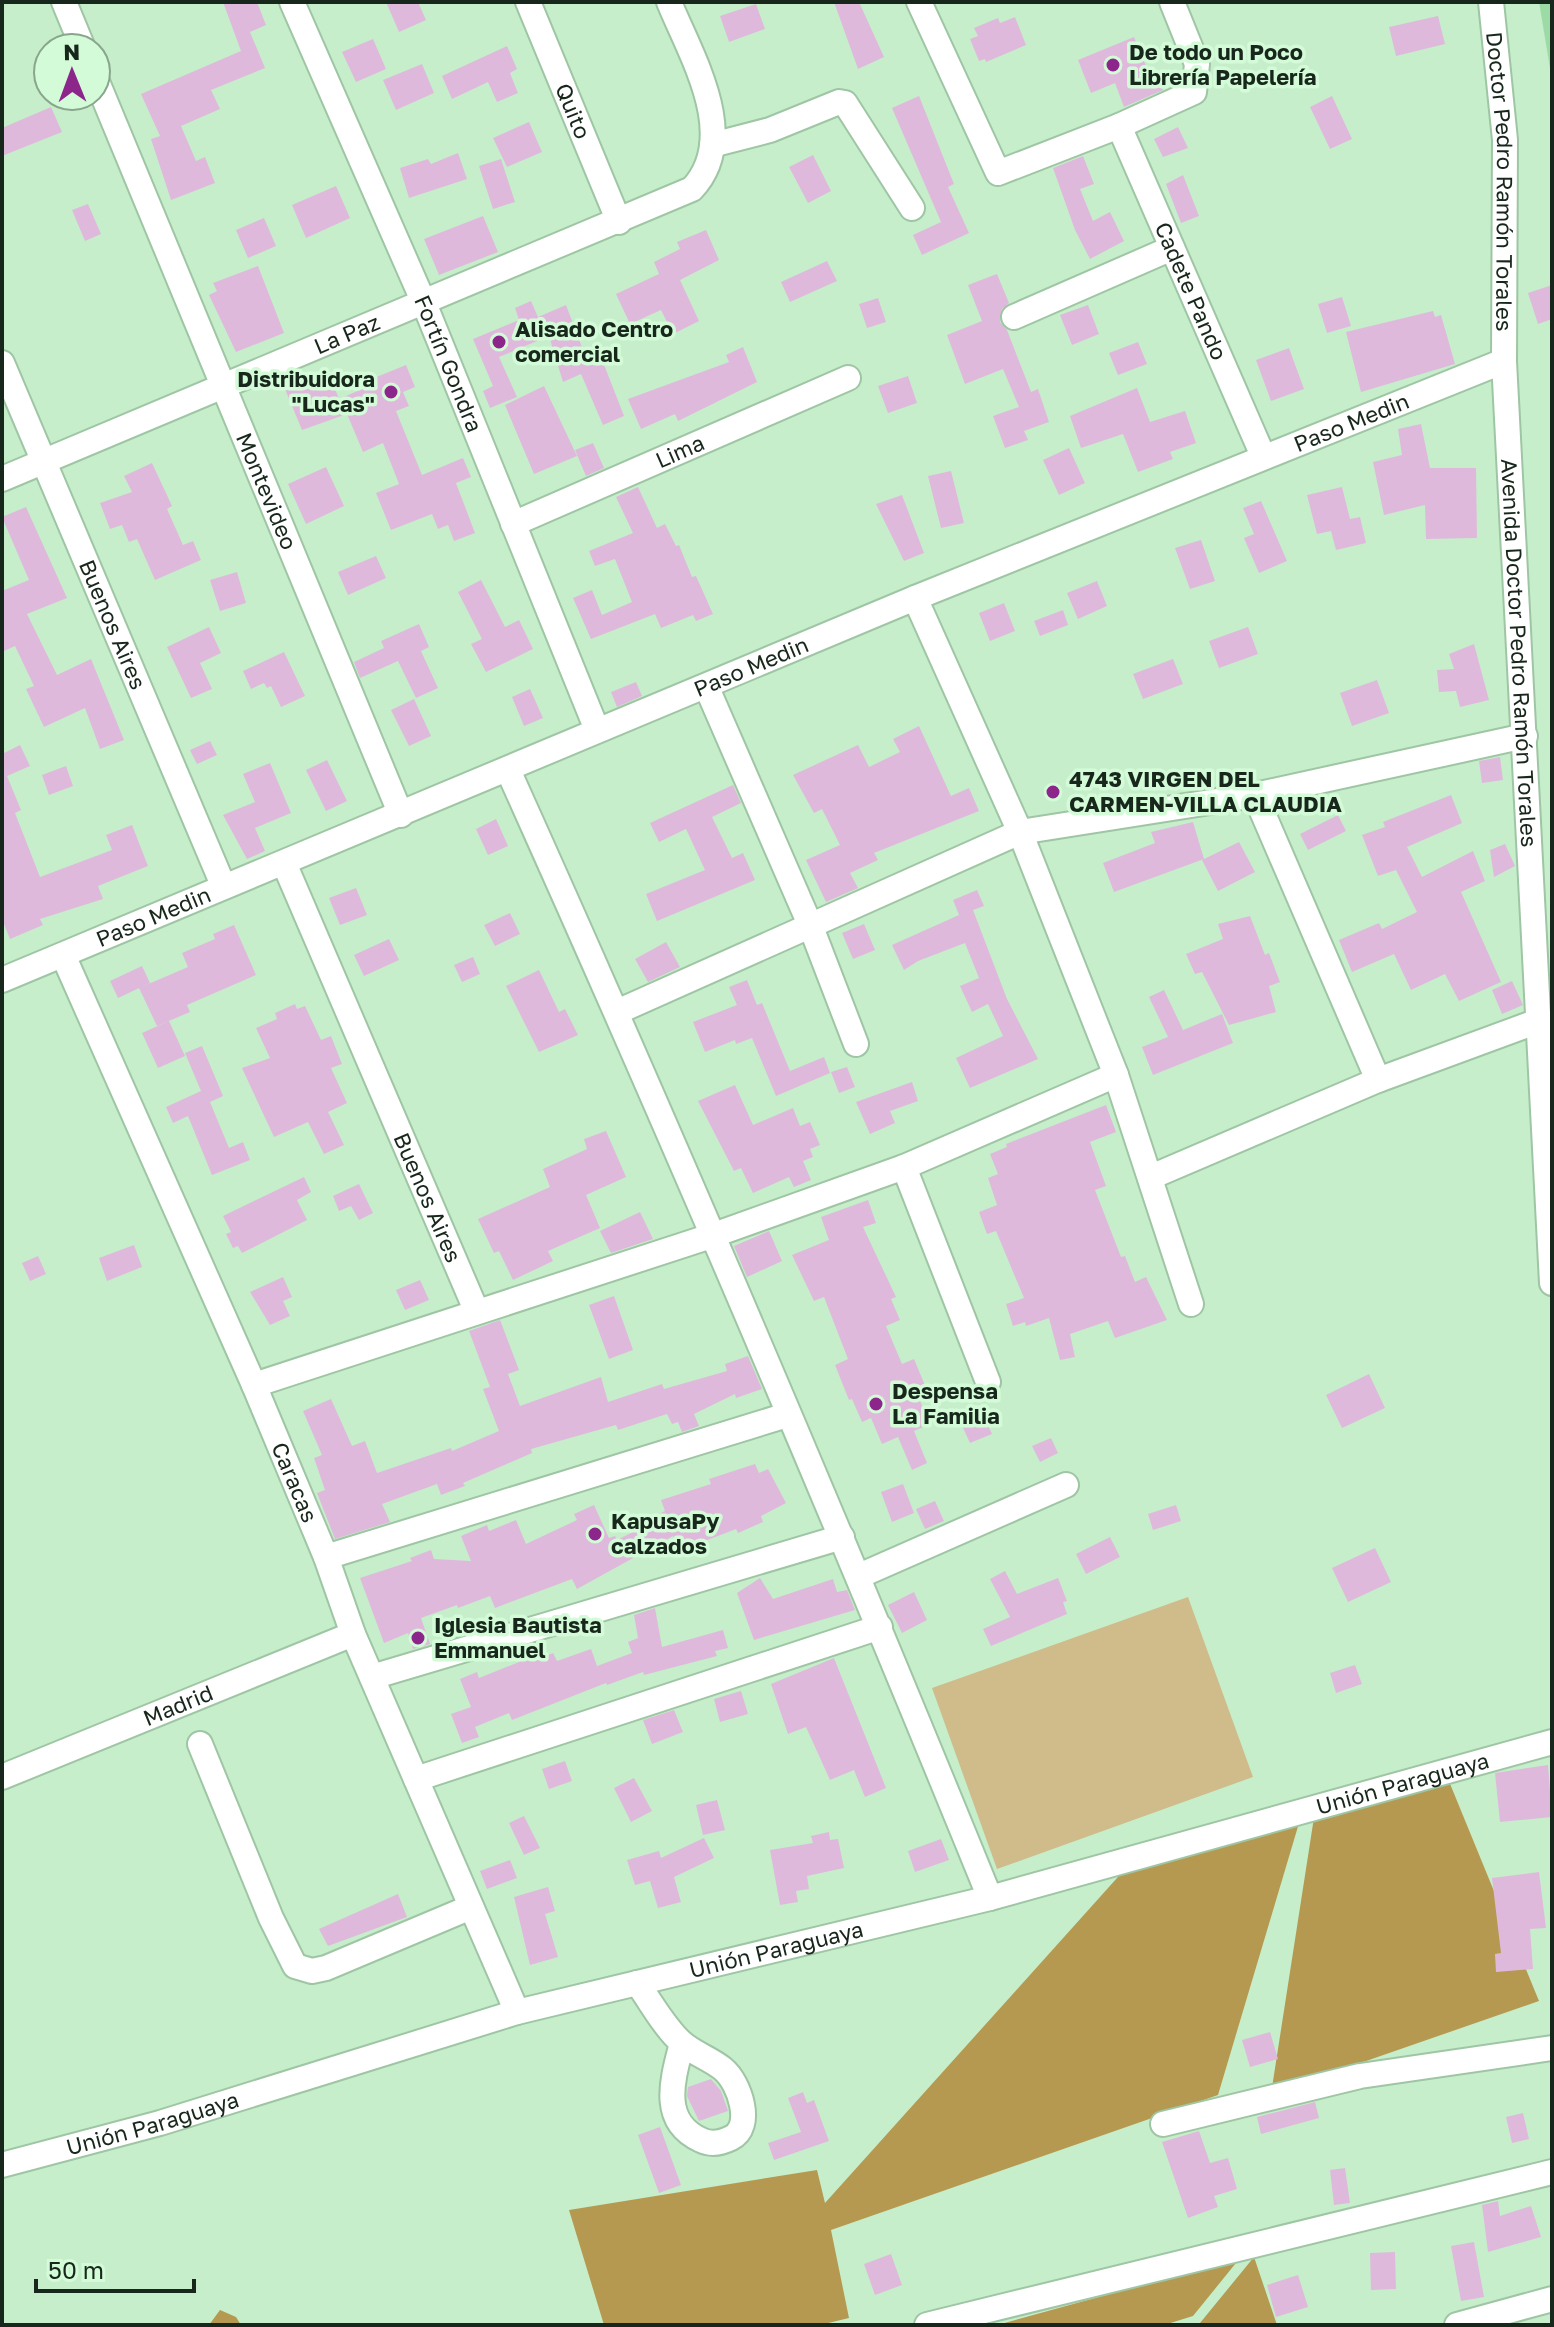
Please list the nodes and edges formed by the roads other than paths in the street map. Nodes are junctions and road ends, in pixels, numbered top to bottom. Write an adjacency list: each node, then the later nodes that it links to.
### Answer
1 (64, 2): 8 (street)
2 (292, 2): 15 (street, Fortín Gondra)
3 (528, 2): 13 (street, Quito)
4 (669, 2): 11 (street)
5 (919, 2): 10 (street)
6 (1172, 2): 10 (street)
7 (1491, 2): 17 (street, Doctor Pedro Ramón Torales)
8 (76, 32)
9 (110, 112): 20 (street, Montevideo)
10 (1119, 126): 14 (street, Cadete Pando)
11 (712, 145): 12 (street); 13 (street, La Paz)
12 (912, 208)
13 (619, 222): 15 (street, La Paz)
14 (1172, 248): 16 (street); 21 (street, Cadete Pando)
15 (424, 303): 20 (street, La Paz); 24 (street, Fortín Gondra)
16 (1014, 317)
17 (1504, 361): 21 (street, Paso Medin); 28 (street, Avenida Doctor Pedro Ramón Torales)
18 (2, 363): 22 (street, Buenos Aires)
19 (848, 378): 24 (street, Lima)
20 (223, 387): 22 (street, La Paz); 31 (street, Montevideo)
21 (1263, 456): 25 (street, Paso Medin)
22 (44, 462): 23 (street, La Paz); 34 (street, Buenos Aires)
23 (2, 479)
24 (513, 524): 27 (street, Fortín Gondra)
25 (915, 598): 26 (street, Paso Medin); 32 (street)
26 (707, 688): 27 (street, Paso Medin); 35 (street)
27 (597, 730): 29 (street, Paso Medin)
28 (1525, 736): 30 (street); 39 (street, Avenida Doctor Pedro Ramón Torales)
29 (508, 770): 31 (street, Paso Medin); 38 (street)
30 (1255, 795): 32 (street); 42 (street)
31 (401, 815): 33 (street, Paso Medin)
32 (1020, 832): 35 (street); 41 (street)
33 (284, 863): 34 (street, Paso Medin); 48 (street, Buenos Aires)
34 (223, 885): 36 (street, Paso Medin)
35 (811, 927): 38 (street); 40 (street)
36 (63, 955): 37 (street, Paso Medin); 50 (street, Caracas)
37 (2, 980)
38 (617, 1012): 45 (street)
39 (1541, 1020): 42 (street); 46 (street, Avenida Doctor Pedro Ramón Torales)
40 (856, 1044)
41 (1116, 1075): 43 (street); 44 (street)
42 (1378, 1080): 44 (street)
43 (904, 1167): 45 (street); 49 (street)
44 (1151, 1177): 47 (street)
45 (711, 1236): 48 (street); 51 (street)
46 (1552, 1283)
47 (1191, 1304)
48 (476, 1310): 50 (street)
49 (988, 1382)
50 (254, 1385): 54 (street, Caracas)
51 (787, 1415): 53 (street); 54 (street)
52 (1066, 1485): 55 (street)
53 (842, 1537): 55 (street); 58 (street)
54 (326, 1557): 57 (street, Caracas)
55 (859, 1576): 56 (street)
56 (880, 1627): 62 (street); 63 (street)
57 (353, 1634): 58 (street, Caracas); 61 (street, Madrid)
58 (372, 1677): 62 (street, Caracas)
59 (1552, 1742): 63 (street, Unión Paraguaya)
60 (200, 1744): 64 (street)
61 (2, 1777)
62 (416, 1779): 64 (street, Caracas)
63 (990, 1898): 65 (street, Unión Paraguaya)
64 (471, 1907): 66 (street, Caracas)
65 (637, 1983): 66 (street, Unión Paraguaya); 67 (street)
66 (517, 2012): 70 (street, Unión Paraguaya)
67 (682, 2043)
68 (1552, 2048): 69 (street)
69 (1163, 2124)
70 (2, 2165)
71 (1552, 2172): 73 (street)
72 (1552, 2299): 74 (street)
73 (927, 2325)
74 (1457, 2325)

